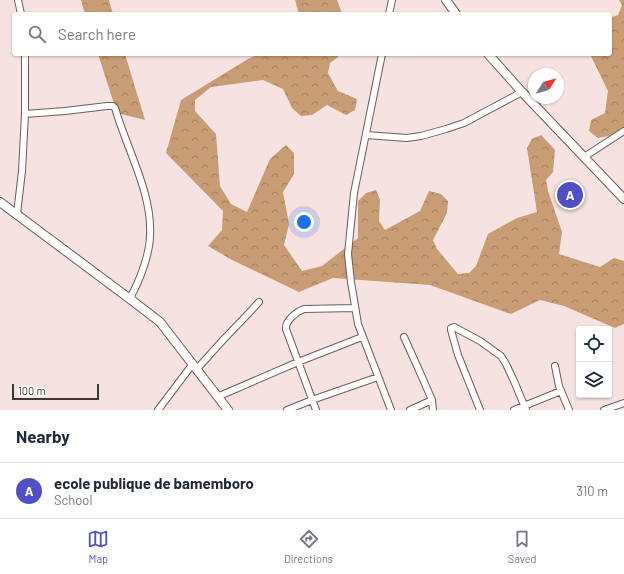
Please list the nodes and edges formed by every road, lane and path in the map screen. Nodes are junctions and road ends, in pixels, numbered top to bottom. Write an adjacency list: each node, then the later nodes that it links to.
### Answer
1 (18, 0): 4 (street)
2 (392, 0): 5 (street)
3 (446, 0): 6 (street)
4 (21, 12)
5 (389, 12)
6 (455, 12)
7 (25, 56): 11 (street)
8 (382, 56): 13 (street)
9 (490, 56): 10 (street)
10 (522, 92): 13 (street); 14 (street)
11 (25, 114): 17 (street); 18 (street)
12 (624, 131): 14 (street)
13 (366, 135): 20 (street)
14 (584, 157): 15 (street)
15 (624, 200)
16 (0, 202): 17 (street)
17 (17, 214): 18 (street)
18 (134, 302): 25 (street)
19 (258, 302): 25 (street)
20 (354, 308): 21 (street); 23 (street)
21 (362, 337): 23 (street); 26 (street)
22 (404, 338): 30 (street)
23 (298, 362): 28 (street); 29 (street)
24 (555, 366): 27 (street)
25 (194, 368): 28 (street); 33 (street)
26 (378, 376): 29 (street); 37 (street)
27 (561, 391): 32 (street); 42 (street)
28 (217, 397): 34 (street)
29 (312, 400): 35 (street); 36 (street)
30 (432, 400): 38 (street); 39 (street)
31 (624, 402): 43 (street)
32 (525, 408): 40 (street); 41 (street)
33 (158, 410)
34 (228, 410)
35 (287, 410)
36 (316, 410)
37 (391, 410)
38 (410, 410)
39 (433, 410)
40 (480, 410)
41 (514, 410)
42 (569, 410)
43 (604, 410)

